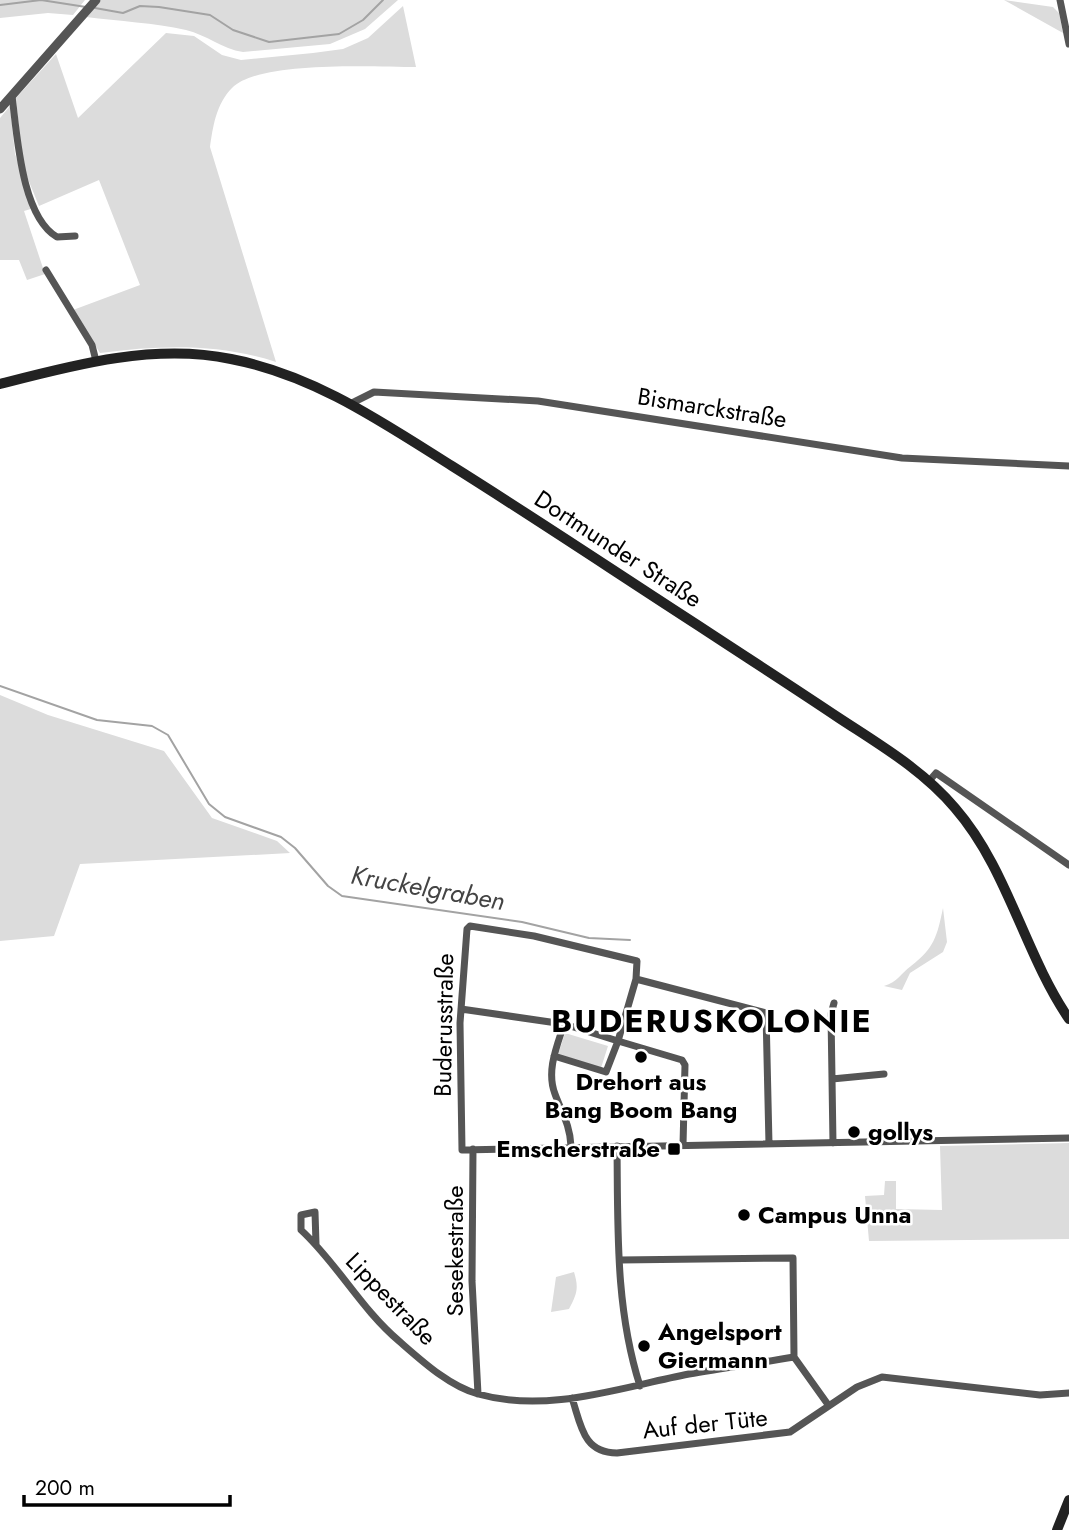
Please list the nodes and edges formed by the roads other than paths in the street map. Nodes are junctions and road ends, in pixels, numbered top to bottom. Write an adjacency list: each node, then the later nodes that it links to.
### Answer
1 (96, 0): 4 (street)
2 (1060, 0): 3 (street)
3 (1069, 44)
4 (12, 96): 5 (street); 6 (street)
5 (0, 109)
6 (75, 236)
7 (46, 270): 8 (street)
8 (96, 361): 9 (main road, Dortmunder Straße); 10 (main road, Dortmunder Straße)
9 (0, 384)
10 (352, 404): 11 (street, Bismarckstraße); 12 (main road, Dortmunder Straße)
11 (1069, 466)
12 (929, 781): 13 (street); 17 (main road, Dortmunder Straße)
13 (1069, 864)
14 (636, 979): 16 (street, Buderusstraße); 19 (street); 25 (street)
15 (834, 1003): 22 (street)
16 (461, 1009): 18 (street); 29 (street, Buderusstraße)
17 (1069, 1019)
18 (564, 1024): 19 (street); 20 (street)
19 (618, 1041): 20 (street); 26 (street)
20 (554, 1056): 27 (street)
21 (884, 1074): 22 (street)
22 (832, 1079): 24 (street)
23 (1069, 1138): 24 (street)
24 (833, 1143): 25 (street)
25 (769, 1144): 26 (street)
26 (684, 1145): 28 (street)
27 (571, 1146): 28 (street); 29 (street)
28 (617, 1146): 31 (street)
29 (473, 1149): 35 (street, Sesekestraße)
30 (316, 1244): 35 (street, Lippestraße)
31 (620, 1260): 32 (street); 33 (street)
32 (794, 1357): 33 (street, Lippestraße); 37 (street)
33 (640, 1386): 36 (street, Lippestraße)
34 (1069, 1393): 37 (street, Auf der Tüte)
35 (478, 1394): 36 (street, Lippestraße)
36 (572, 1398): 37 (street, Auf der Tüte)
37 (829, 1406)
38 (1069, 1500): 39 (main road)
39 (1057, 1530)

